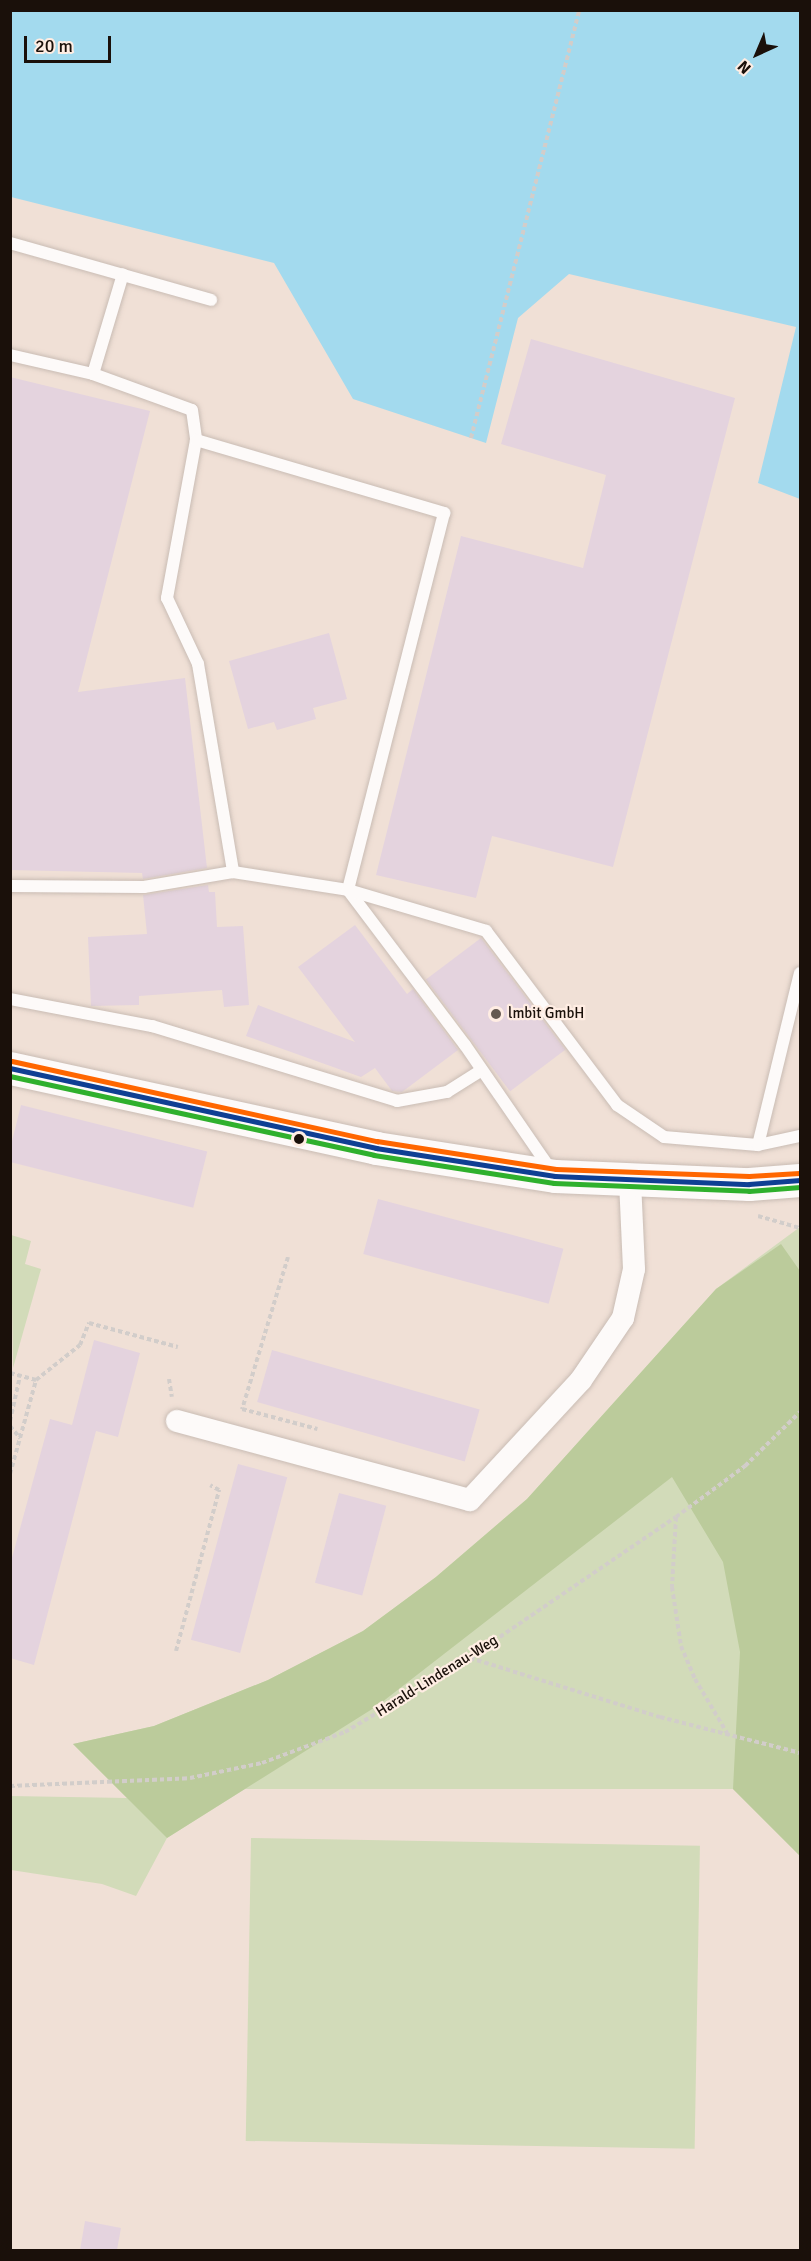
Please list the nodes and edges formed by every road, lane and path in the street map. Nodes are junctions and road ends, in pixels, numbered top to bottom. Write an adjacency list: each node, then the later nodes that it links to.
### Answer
1 (579, 10): 7 (path)
2 (10, 243): 3 (lane)
3 (123, 274): 4 (lane); 6 (lane)
4 (212, 300)
5 (10, 355): 6 (lane)
6 (93, 374): 8 (lane)
7 (471, 438)
8 (196, 440): 9 (lane); 11 (lane)
9 (233, 872): 10 (lane); 11 (lane)
10 (10, 886)
11 (348, 890): 15 (lane); 17 (lane)
12 (801, 973): 17 (lane)
13 (10, 999): 15 (lane)
14 (10, 1068): 18 (street)
15 (482, 1070): 18 (lane)
16 (801, 1136): 17 (lane)
17 (758, 1146)
18 (555, 1176): 19 (street)
19 (630, 1180): 20 (street); 28 (street)
20 (801, 1180)
21 (288, 1257): 30 (path)
22 (178, 1347): 25 (path)
23 (10, 1373): 24 (path)
24 (20, 1376): 25 (path); 27 (path)
25 (36, 1380): 31 (path)
26 (801, 1412): 34 (path, Harald-Lindenau-Weg)
27 (10, 1421)
28 (177, 1421)
29 (10, 1426): 31 (path)
30 (319, 1430)
31 (20, 1438): 32 (path)
32 (10, 1474)
33 (210, 1485): 35 (path)
34 (676, 1517): 36 (path, Harald-Lindenau-Weg); 37 (path)
35 (176, 1652)
36 (469, 1658): 37 (path); 39 (path, Harald-Lindenau-Weg)
37 (728, 1733): 38 (path)
38 (801, 1753)
39 (10, 1786)

